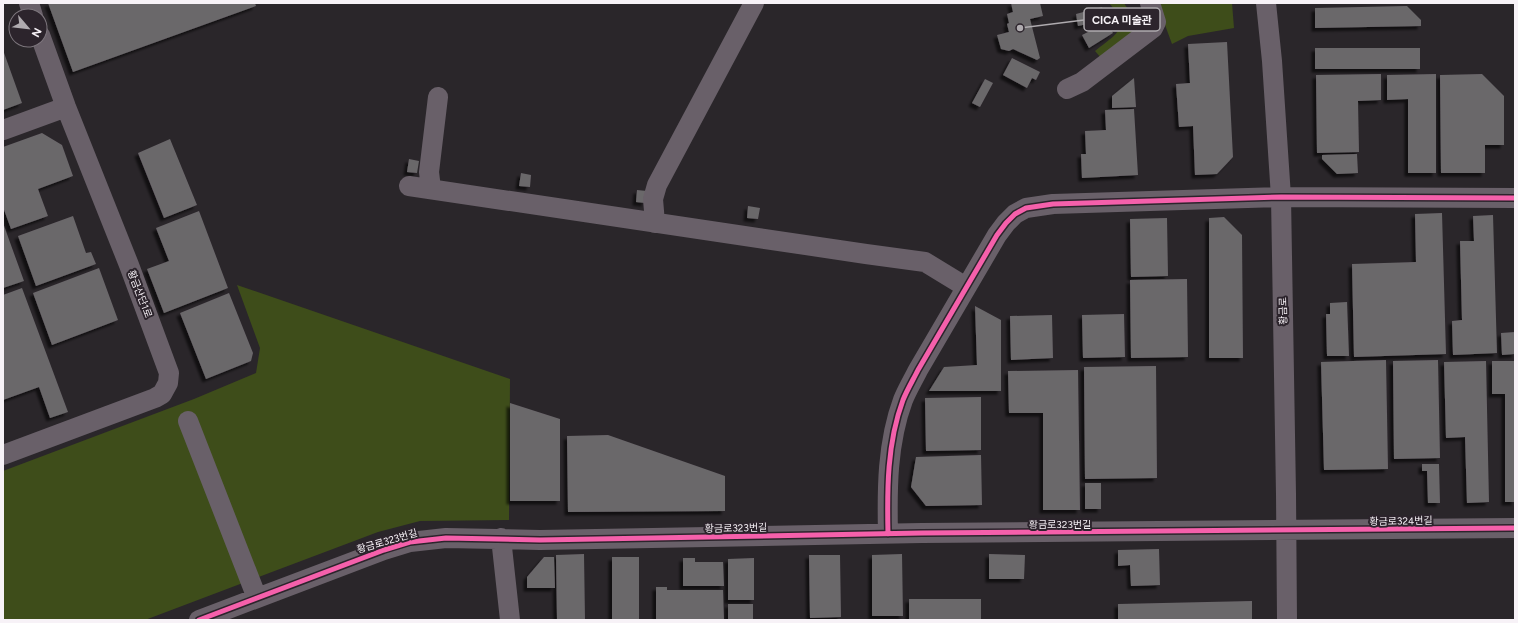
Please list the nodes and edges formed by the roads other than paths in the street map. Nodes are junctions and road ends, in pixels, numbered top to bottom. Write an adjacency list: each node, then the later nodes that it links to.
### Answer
1 (754, 3): 13 (street)
2 (1150, 3): 5 (street)
3 (1266, 3): 12 (street, 황금로)
4 (45, 48): 7 (street, 황금산단1로)
5 (1067, 89)
6 (438, 97): 10 (street)
7 (66, 107): 8 (street); 16 (street, 황금산단1로)
8 (3, 130)
9 (409, 186): 10 (street)
10 (431, 189): 13 (street)
11 (1513, 196): 12 (street)
12 (1281, 197): 14 (street); 18 (street, 황금로)
13 (656, 222): 14 (street)
14 (966, 287): 19 (street)
15 (188, 421): 21 (street)
16 (3, 456)
17 (1515, 528): 18 (street, 황금로324번길)
18 (1287, 531): 19 (street, 황금로323번길); 24 (street, 황금로)
19 (888, 534): 20 (street, 황금로323번길)
20 (501, 538): 21 (street, 황금로323번길); 23 (street)
21 (257, 598): 22 (street, 황금로323번길)
22 (199, 620)
23 (510, 620)
24 (1287, 620)

